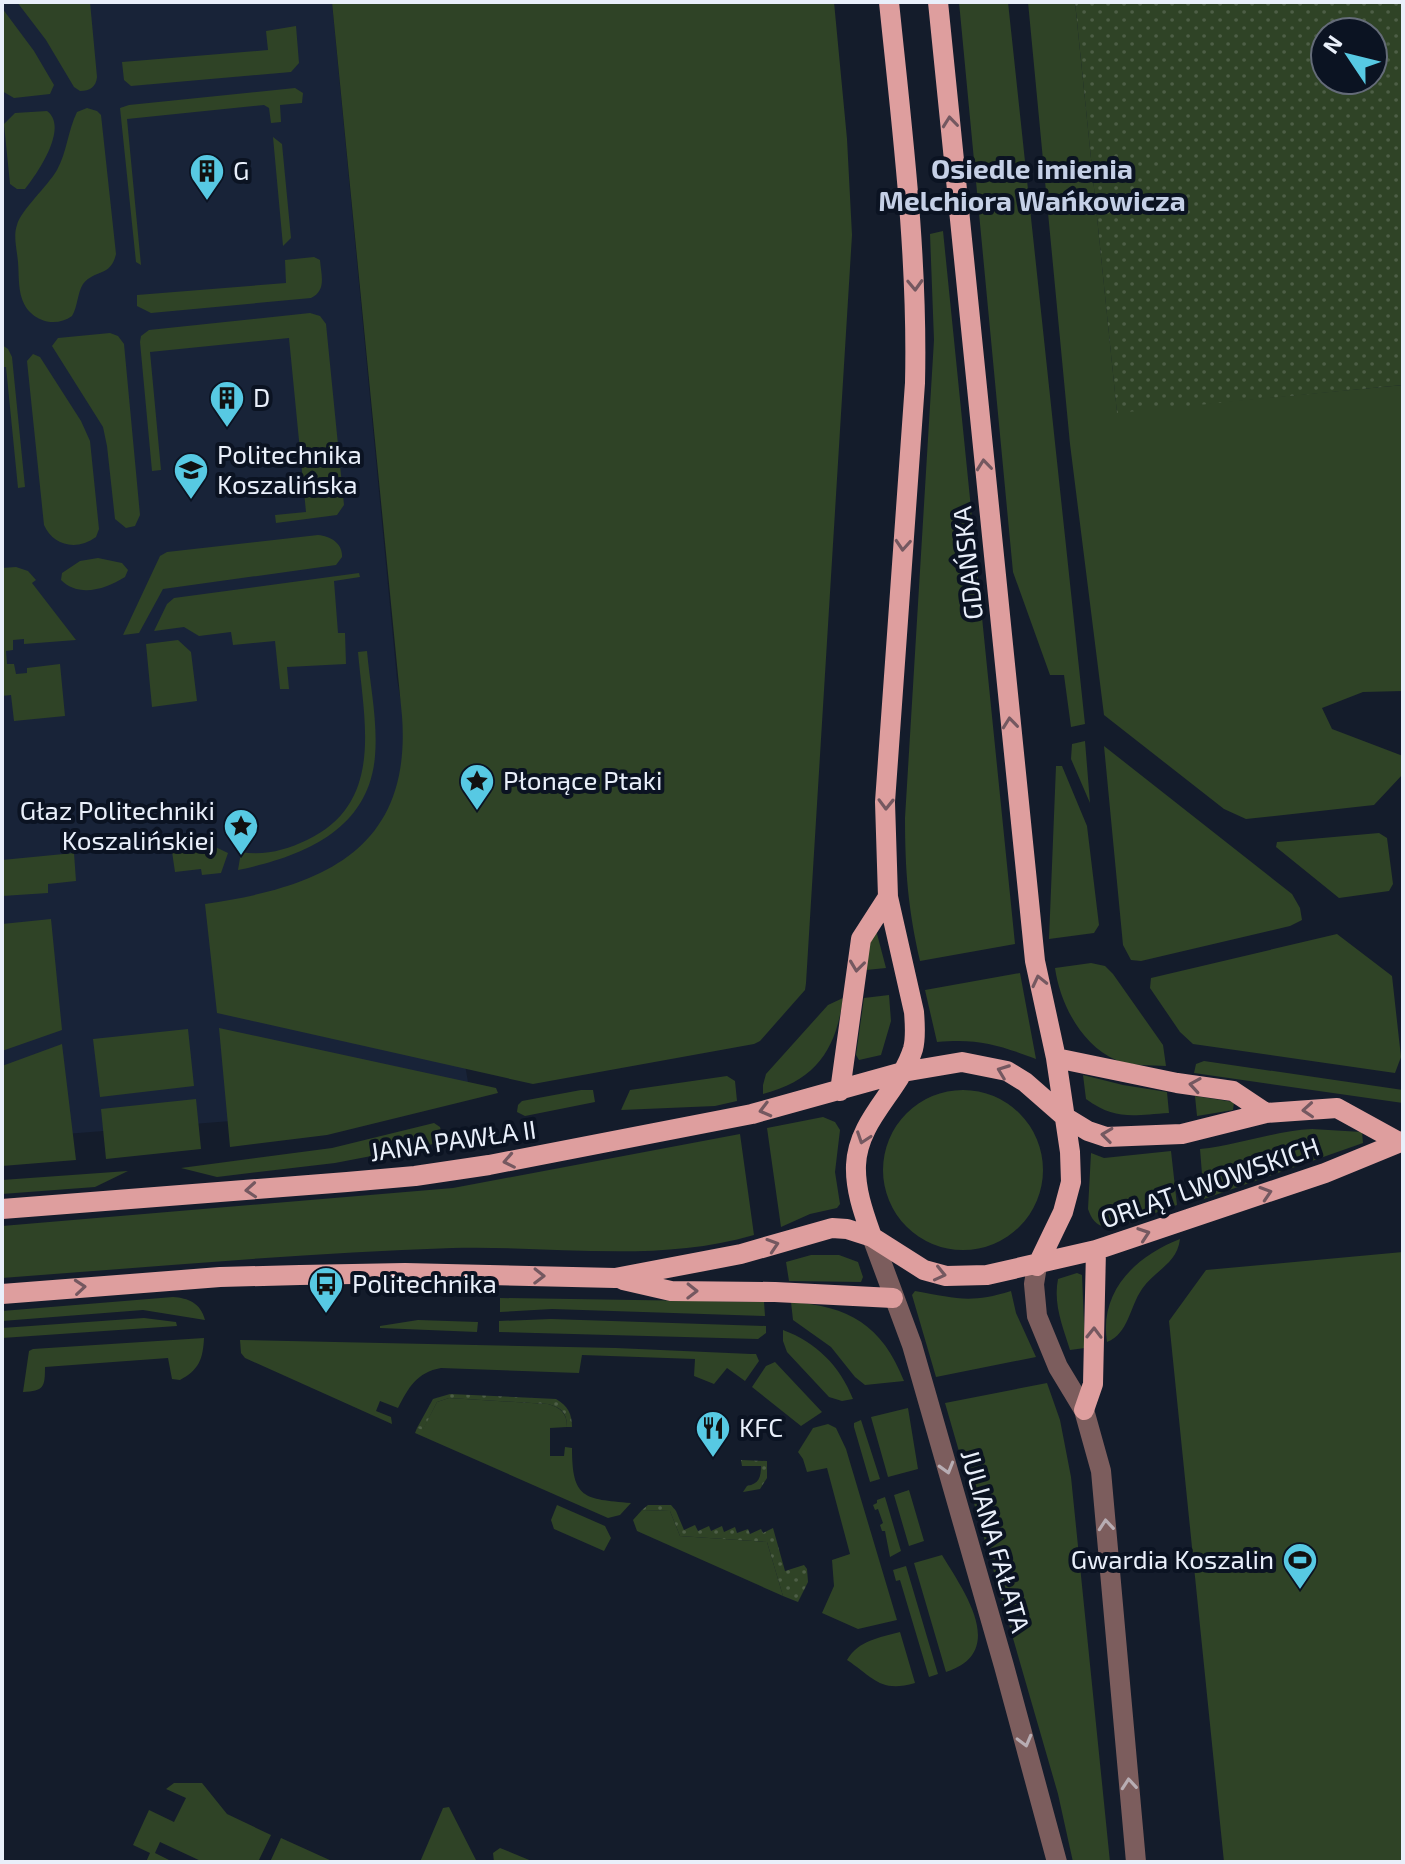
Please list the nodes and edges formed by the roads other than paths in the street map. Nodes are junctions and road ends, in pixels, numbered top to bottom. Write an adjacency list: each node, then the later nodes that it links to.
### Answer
1 (889, 2): 3 (main road, one-way to 3)
2 (938, 2): 4 (main road, GDAŃSKA, one-way to 2)
3 (888, 897): 5 (main road); 6 (main road, one-way to 6)
4 (1056, 1058): 7 (main road, one-way to 4); 8 (main road, GDAŃSKA)
5 (903, 1072): 6 (main road, JANA PAWŁA II); 8 (main road, one-way to 5); 11 (main road, one-way to 11)
6 (840, 1091): 10 (main road, JANA PAWŁA II, one-way to 10)
7 (1266, 1113): 8 (main road, ORLĄT LWOWSKICH, one-way to 8); 9 (main road, ORLĄT LWOWSKICH, one-way to 7)
8 (1065, 1117): 13 (main road)
9 (1400, 1141): 12 (main road, ORLĄT LWOWSKICH, one-way to 9)
10 (2, 1209)
11 (872, 1237): 13 (main road, one-way to 13); 14 (main road, one-way to 11); 16 (street, JULIANA FAŁATA)
12 (1096, 1250): 13 (main road, ORLĄT LWOWSKICH); 17 (main road, one-way to 12)
13 (1037, 1266): 17 (street)
14 (615, 1278): 15 (main road, one-way to 14); 16 (main road, one-way to 16)
15 (2, 1294)
16 (893, 1298): 18 (street, JULIANA FAŁATA, one-way to 18)
17 (1084, 1410): 19 (street, one-way to 17)
18 (1057, 1862)
19 (1136, 1862)

